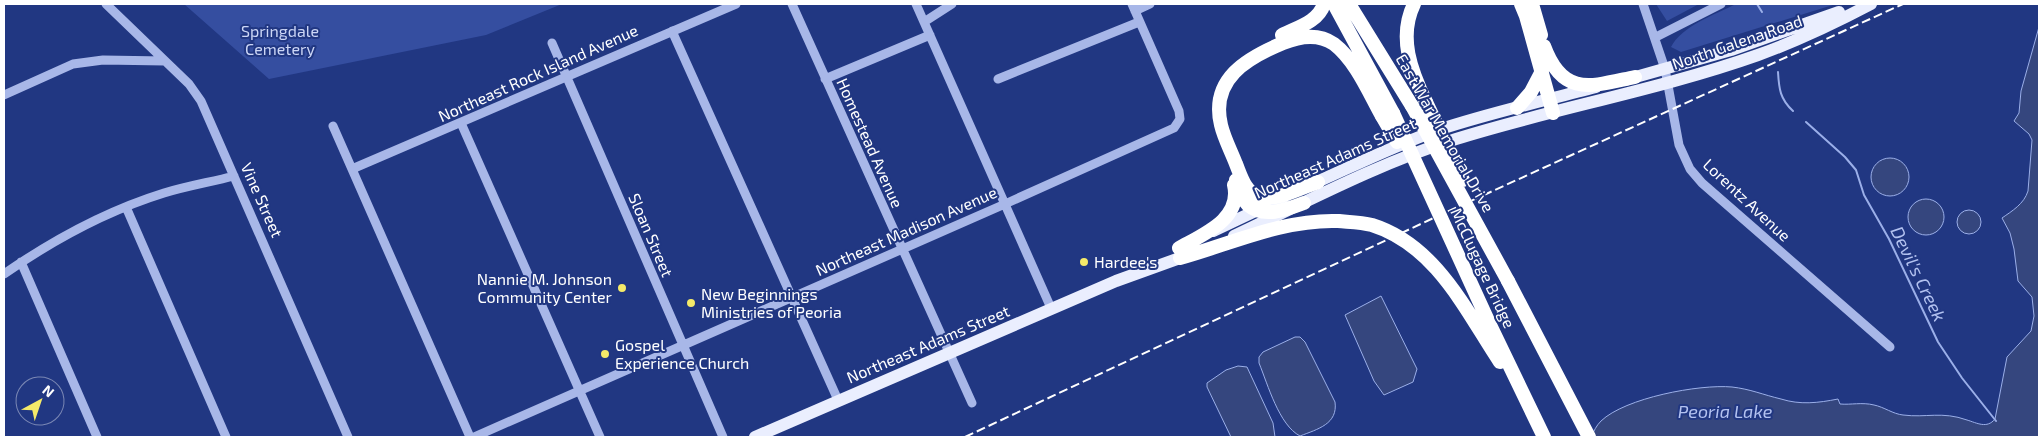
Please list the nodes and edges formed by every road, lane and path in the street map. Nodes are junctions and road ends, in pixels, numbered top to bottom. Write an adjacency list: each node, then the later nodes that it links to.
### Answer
1 (106, 4): 25 (street, Vine Street)
2 (736, 4): 20 (street, Northeast Rock Island Avenue)
3 (792, 4): 30 (street, Homestead Avenue)
4 (916, 4): 18 (street)
5 (952, 4): 18 (street)
6 (1150, 4): 17 (street)
7 (1324, 4): 39 (highway)
8 (1334, 4): 36 (highway, East War Memorial Drive)
9 (1349, 4): 51 (highway, East War Memorial Drive, bridge)
10 (1414, 4): 51 (highway, bridge)
11 (1521, 4): 27 (highway)
12 (1532, 4): 24 (highway)
13 (1643, 4): 22 (street, Lorentz Avenue)
14 (1721, 4): 22 (street)
15 (1862, 4): 26 (main road, North Galena Road)
16 (1872, 4): 32 (main road, North Galena Road)
17 (1133, 7): 19 (street)
18 (924, 22): 21 (street)
19 (1139, 22): 31 (street); 44 (street, Northeast Madison Avenue)
20 (672, 32): 28 (street, Northeast Rock Island Avenue); 52 (street)
21 (930, 35): 30 (street); 44 (street)
22 (1656, 37): 26 (street, Lorentz Avenue)
23 (552, 43): 28 (street, Sloan Street)
24 (1544, 46): 29 (highway); 34 (highway)
25 (164, 61): 33 (street); 41 (street, Vine Street)
26 (1665, 69): 29 (main road, Northeast Adams Street); 32 (street, Lorentz Avenue)
27 (1542, 71): 34 (highway); 35 (highway)
28 (566, 76): 37 (street, Northeast Rock Island Avenue); 54 (street, Sloan Street)
29 (1635, 77): 34 (main road, Northeast Adams Street)
30 (825, 79): 47 (street, Homestead Avenue)
31 (998, 79)
32 (1666, 83): 34 (main road, Northeast Adams Street); 55 (street, Lorentz Avenue)
33 (4, 95)
34 (1556, 105): 35 (main road, Northeast Adams Street); 43 (main road, Northeast Adams Street)
35 (1516, 108): 42 (main road, Northeast Adams Street)
36 (1388, 115): 42 (highway); 60 (highway, McClugage Bridge, bridge)
37 (461, 124): 40 (street, Northeast Rock Island Avenue); 57 (street)
38 (333, 126): 40 (street)
39 (1219, 139): 46 (highway); 48 (highway)
40 (352, 169): 64 (street)
41 (234, 176): 45 (street); 63 (street, Vine Street)
42 (1318, 182): 46 (main road, Northeast Adams Street)
43 (1304, 203): 46 (highway); 48 (main road, Northeast Adams Street)
44 (1006, 204): 47 (street, Northeast Madison Avenue); 53 (street)
45 (126, 206): 49 (street); 62 (street)
46 (1256, 210): 48 (main road, Northeast Adams Street)
47 (902, 250): 52 (street, Northeast Madison Avenue); 56 (street, Homestead Avenue)
48 (1180, 253): 53 (main road, Northeast Adams Street); 60 (highway, bridge)
49 (21, 262): 50 (street); 61 (street)
50 (4, 274)
51 (1508, 281): 70 (highway, McClugage Bridge)
52 (791, 298): 54 (street, Northeast Madison Avenue); 58 (street)
53 (1051, 308): 56 (main road, Northeast Adams Street)
54 (682, 345): 57 (street, Northeast Madison Avenue); 67 (street, Sloan Street)
55 (1890, 347)
56 (948, 352): 58 (main road, Northeast Adams Street); 59 (street, Homestead Avenue)
57 (579, 391): 65 (street, Northeast Madison Avenue); 66 (street)
58 (838, 400): 68 (main road, Northeast Adams Street)
59 (972, 403)
60 (1527, 404): 69 (highway, McClugage Bridge, bridge)
61 (97, 437)
62 (226, 437)
63 (348, 437)
64 (470, 437)
65 (474, 437)
66 (600, 437)
67 (723, 437)
68 (755, 437)
69 (1544, 437)
70 (1589, 437)

